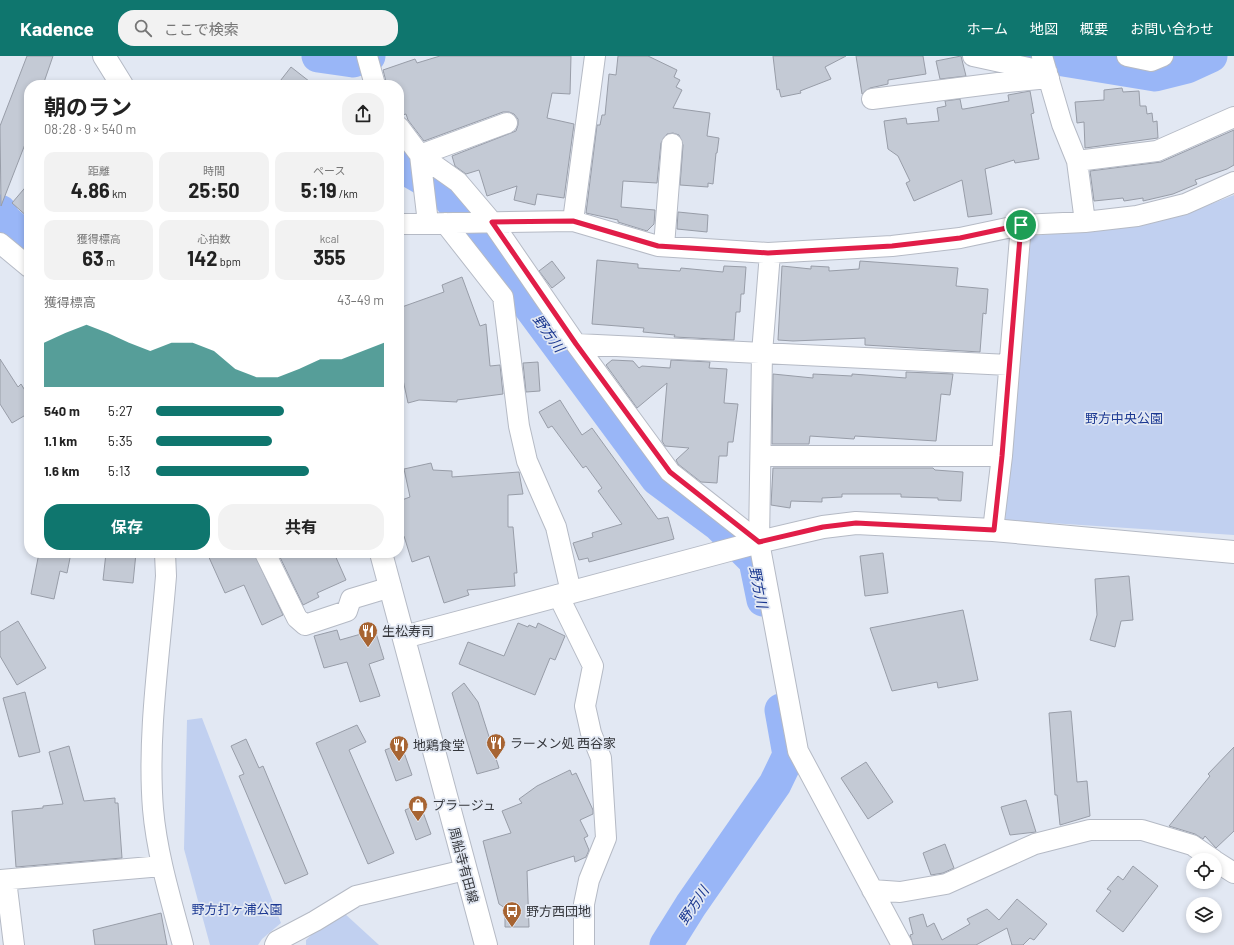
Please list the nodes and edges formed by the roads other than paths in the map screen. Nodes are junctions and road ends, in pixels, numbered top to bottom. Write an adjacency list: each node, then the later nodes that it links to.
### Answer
1 (104, 56): 7 (street)
2 (595, 56): 16 (street)
3 (1128, 56): 4 (street)
4 (1163, 56)
5 (983, 57): 6 (street)
6 (1046, 69): 8 (street); 14 (street)
7 (119, 80)
8 (872, 99)
9 (1234, 117): 14 (street)
10 (507, 124): 13 (street)
11 (404, 134): 13 (street)
12 (672, 144): 23 (street)
13 (420, 155): 17 (street); 19 (street)
14 (1077, 161): 18 (street)
15 (1234, 182): 18 (street)
16 (573, 221): 17 (street); 23 (street)
17 (488, 222): 19 (street); 26 (street)
18 (1085, 222): 21 (street)
19 (442, 223): 20 (street); 38 (street)
20 (404, 224)
21 (1021, 225): 24 (street); 28 (street)
22 (0, 243): 25 (street)
23 (664, 246): 24 (street)
24 (770, 253): 27 (street)
25 (24, 263)
26 (576, 344): 27 (street); 32 (street)
27 (762, 353): 28 (street); 29 (street)
28 (1009, 365): 30 (street)
29 (761, 456): 30 (street); 32 (street)
30 (1002, 456): 31 (street)
31 (994, 530): 32 (street); 33 (street)
32 (759, 542): 38 (street); 46 (street)
33 (1234, 552)
34 (165, 558): 42 (street)
35 (267, 558): 37 (street)
36 (382, 558): 37 (street, 周船寺有田線)
37 (391, 587): 39 (street, 周船寺有田線)
38 (564, 593): 39 (street); 51 (street)
39 (404, 637): 43 (street, 周船寺有田線)
40 (1204, 853): 46 (street)
41 (1222, 865): 44 (street)
42 (162, 866): 45 (street); 48 (street)
43 (465, 870): 49 (street); 50 (street, 周船寺有田線)
44 (1234, 873)
45 (3, 880): 47 (street)
46 (872, 890): 52 (street)
47 (14, 945)
48 (183, 945)
49 (274, 945)
50 (486, 945)
51 (584, 945)
52 (902, 945)

